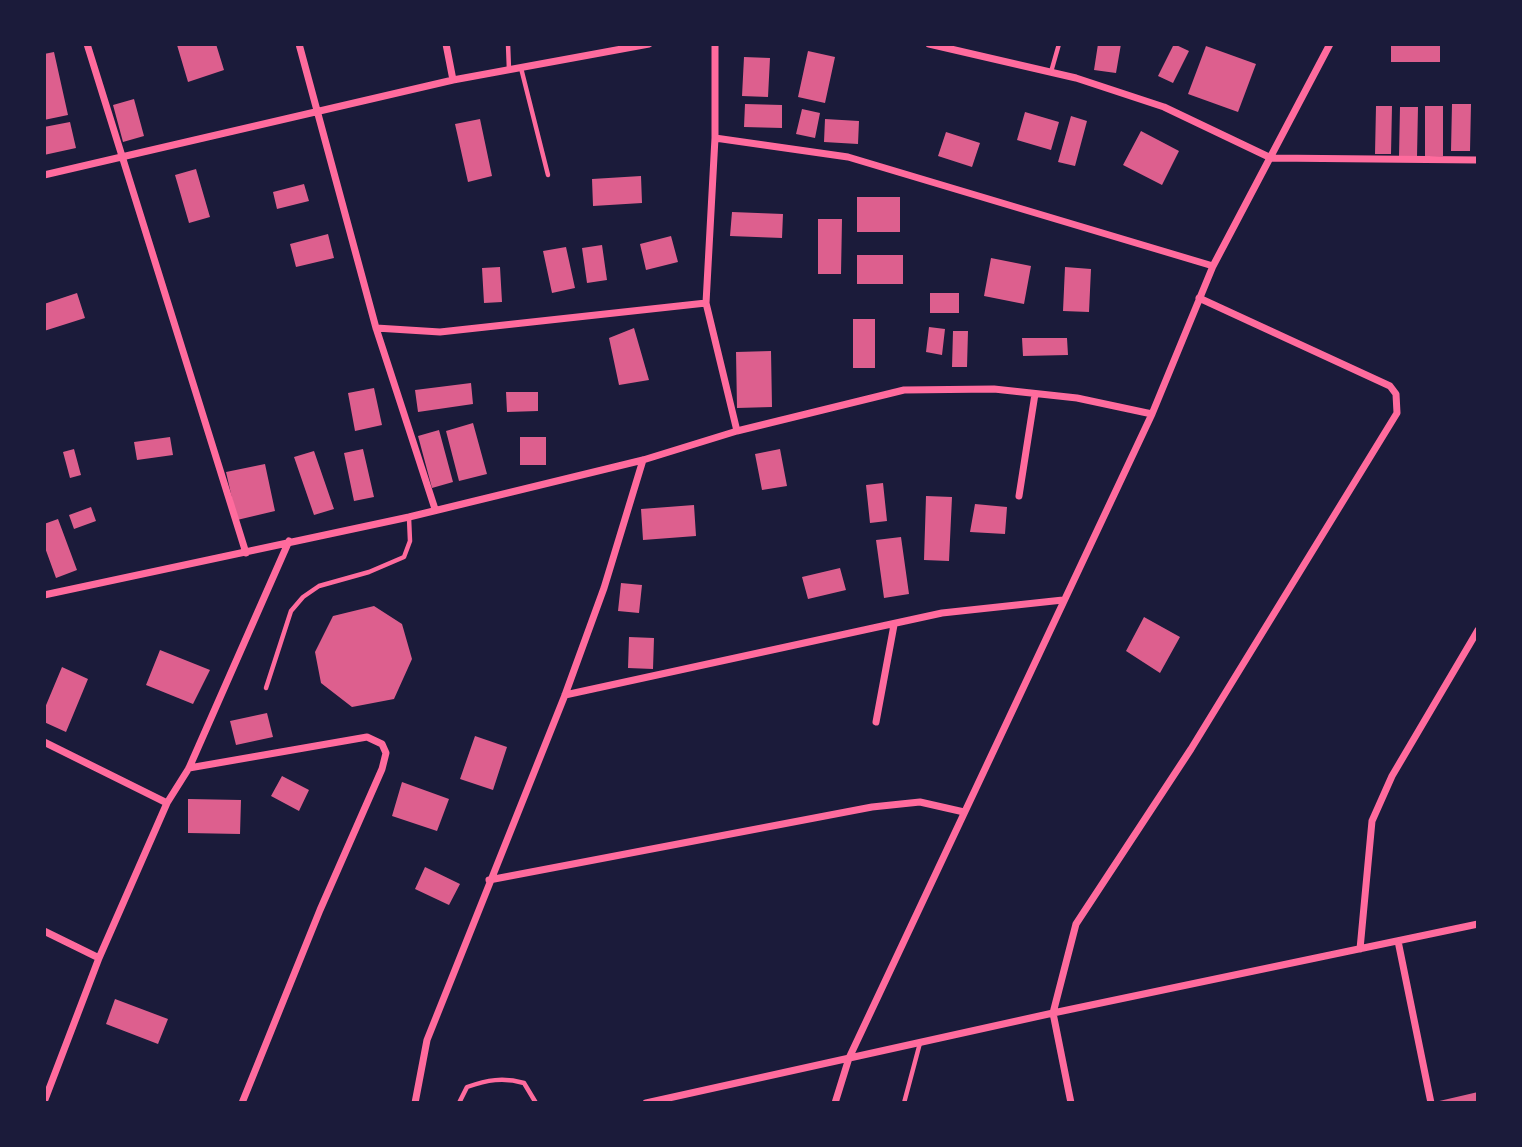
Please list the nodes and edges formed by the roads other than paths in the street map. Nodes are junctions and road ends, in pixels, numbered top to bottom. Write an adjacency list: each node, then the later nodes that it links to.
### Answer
1 (88, 44): 16 (street)
2 (299, 44): 14 (street)
3 (446, 44): 13 (street)
4 (508, 44): 11 (lane)
5 (643, 44): 10 (street)
6 (715, 44): 15 (street)
7 (929, 44): 12 (street)
8 (1059, 44): 12 (lane)
9 (1330, 44): 17 (street)
10 (520, 67): 11 (street); 20 (lane)
11 (509, 69): 13 (street)
12 (1051, 72): 17 (street)
13 (453, 80): 14 (street)
14 (318, 111): 16 (street); 24 (street)
15 (715, 138): 21 (street); 23 (street)
16 (121, 157): 19 (street); 33 (street)
17 (1271, 158): 18 (street); 21 (street)
18 (1478, 160)
19 (44, 175)
20 (548, 175)
21 (1213, 266): 22 (street)
22 (1199, 298): 26 (street); 51 (street)
23 (706, 303): 24 (street); 27 (street)
24 (376, 328): 30 (street)
25 (1035, 394): 26 (street); 27 (street); 29 (street)
26 (1152, 414): 35 (street)
27 (737, 431): 28 (street)
28 (643, 460): 30 (street); 39 (street)
29 (1019, 496)
30 (435, 509): 31 (street)
31 (409, 517): 32 (street); 38 (lane)
32 (289, 541): 33 (street); 42 (street)
33 (246, 553): 34 (street)
34 (44, 595)
35 (1063, 600): 36 (street); 44 (street)
36 (894, 625): 39 (street); 40 (street)
37 (1478, 630): 49 (street)
38 (266, 688)
39 (565, 695): 45 (street)
40 (876, 722)
41 (44, 742): 43 (street)
42 (189, 768): 43 (street); 55 (street)
43 (167, 803): 50 (street)
44 (964, 812): 45 (street); 53 (street)
45 (488, 880): 56 (street)
46 (1478, 924): 48 (street)
47 (44, 931): 50 (street)
48 (1398, 942): 49 (street); 63 (street)
49 (1360, 949): 51 (street)
50 (99, 958): 54 (street)
51 (1053, 1013): 52 (street); 62 (street)
52 (920, 1042): 53 (street); 61 (lane)
53 (849, 1058): 59 (street); 60 (street)
54 (44, 1098)
55 (242, 1103)
56 (415, 1103)
57 (459, 1103): 58 (lane)
58 (536, 1103)
59 (646, 1103)
60 (835, 1103)
61 (904, 1103)
62 (1071, 1103)
63 (1431, 1103)

